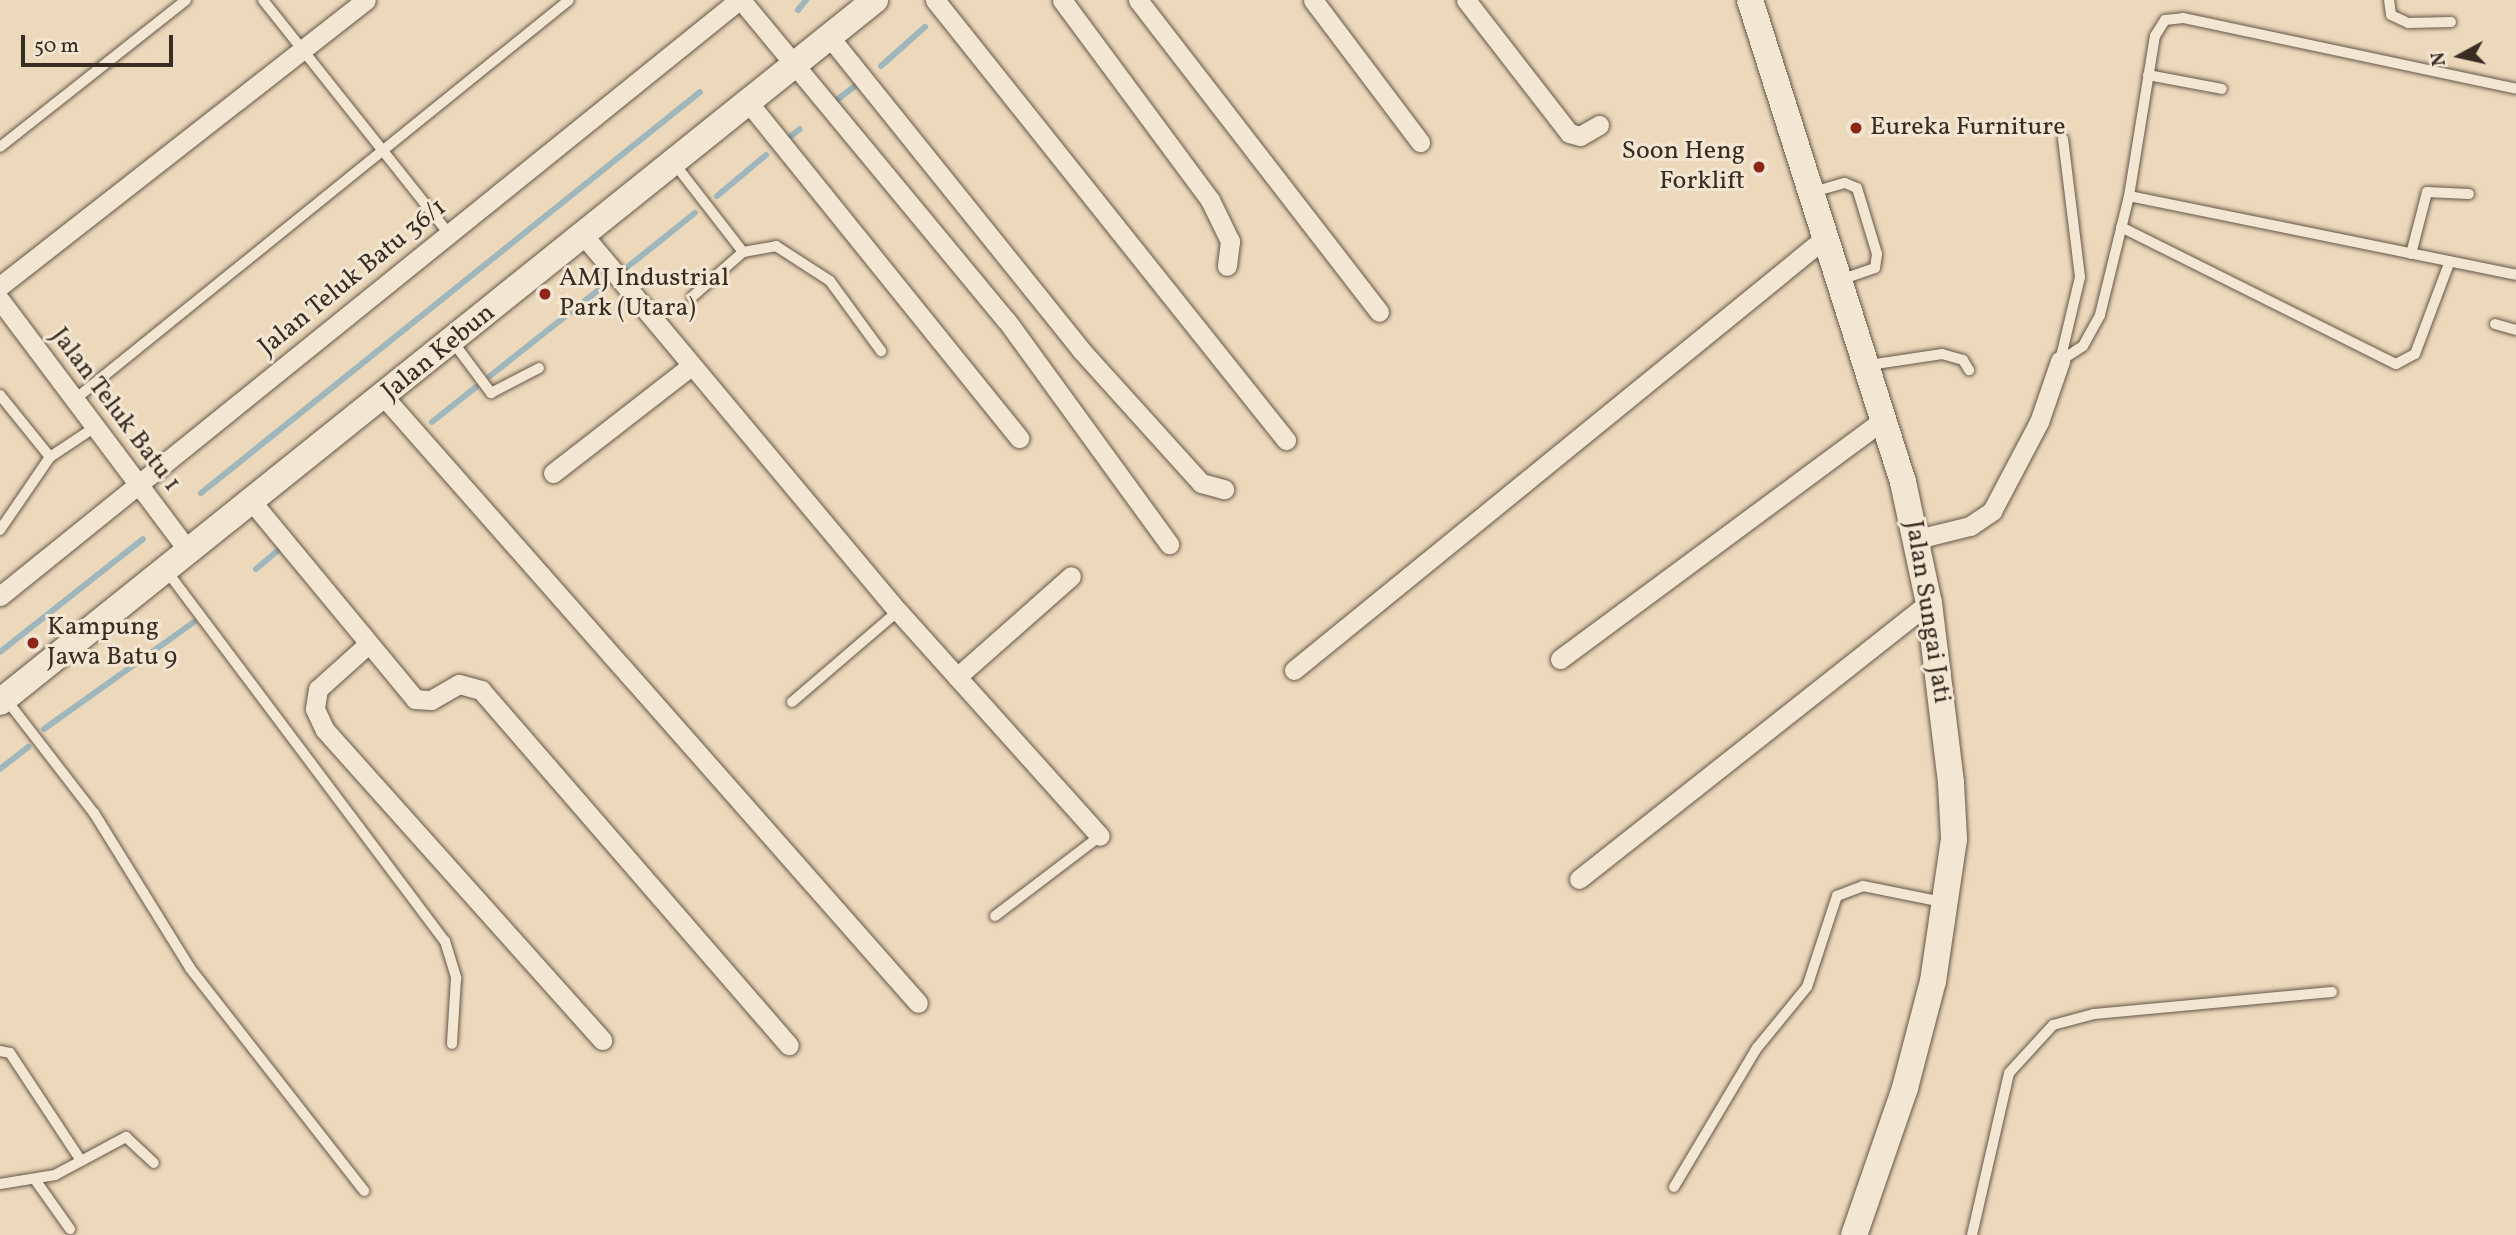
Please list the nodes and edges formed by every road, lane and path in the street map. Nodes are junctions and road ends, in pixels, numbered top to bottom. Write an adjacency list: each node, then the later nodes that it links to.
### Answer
1 (186, 0): 25 (lane)
2 (264, 0): 16 (lane)
3 (366, 0): 16 (street)
4 (569, 0): 26 (lane)
5 (740, 0): 17 (street); 32 (street, Jalan Teluk Batu 36/1)
6 (875, 0): 15 (main road, Jalan Kebun)
7 (935, 0): 60 (street)
8 (1062, 0): 38 (street)
9 (1138, 0): 44 (street)
10 (1313, 0): 24 (street)
11 (1466, 0): 22 (street)
12 (1749, 0): 28 (main road, Jalan Sungai Jati)
13 (2389, 0): 14 (lane)
14 (2451, 22)
15 (828, 35): 17 (main road, Jalan Kebun); 64 (street)
16 (303, 49): 26 (lane); 41 (street)
17 (793, 65): 21 (main road, Jalan Kebun); 68 (street)
18 (2148, 75): 19 (lane); 20 (lane); 30 (lane)
19 (2222, 89)
20 (2516, 89)
21 (748, 102): 27 (main road, Jalan Kebun); 59 (street)
22 (1599, 125)
23 (2063, 139): 49 (lane)
24 (1420, 142)
25 (0, 147)
26 (380, 147): 32 (lane); 56 (lane)
27 (674, 163): 33 (main road, Jalan Kebun); 35 (lane)
28 (1813, 192): 34 (main road, Jalan Sungai Jati); 40 (lane)
29 (2469, 194): 36 (lane)
30 (2129, 196): 31 (lane); 36 (lane)
31 (2122, 227): 37 (lane); 49 (lane)
32 (449, 234): 63 (street, Jalan Teluk Batu 36/1)
33 (583, 236): 47 (main road, Jalan Kebun); 51 (street)
34 (1826, 237): 40 (main road, Jalan Sungai Jati); 77 (street)
35 (743, 253): 42 (lane); 48 (lane)
36 (2411, 254): 37 (lane)
37 (2450, 261): 39 (lane)
38 (1227, 266)
39 (2516, 275)
40 (1840, 280): 50 (main road, Jalan Sungai Jati)
41 (0, 286)
42 (692, 297)
43 (0, 300): 56 (street, Jalan Teluk Batu 1)
44 (1379, 313)
45 (2494, 324): 46 (lane)
46 (2516, 330)
47 (453, 342): 52 (lane); 55 (main road, Jalan Kebun)
48 (881, 351)
49 (2060, 361): 67 (street)
50 (1868, 365): 53 (lane); 57 (main road, Jalan Sungai Jati)
51 (691, 366): 62 (street); 74 (street)
52 (539, 368)
53 (1969, 370)
54 (0, 395): 61 (lane)
55 (385, 398): 65 (main road, Jalan Kebun); 86 (street)
56 (74, 400): 58 (street, Jalan Teluk Batu 1)
57 (1884, 419): 67 (main road, Jalan Sungai Jati); 76 (street)
58 (95, 427): 61 (lane); 63 (street, Jalan Teluk Batu 1)
59 (1019, 438)
60 (1286, 440)
61 (50, 457): 66 (lane)
62 (553, 473)
63 (139, 485): 69 (street, Jalan Teluk Batu 1); 72 (street, Jalan Teluk Batu 36/1)
64 (1224, 489)
65 (253, 503): 69 (main road, Jalan Kebun); 75 (street)
66 (0, 530)
67 (1917, 539): 73 (main road, Jalan Sungai Jati)
68 (1169, 544)
69 (189, 551): 70 (main road, Jalan Kebun)
70 (165, 570): 79 (main road, Jalan Kebun); 88 (lane)
71 (1071, 576): 78 (street)
72 (0, 596)
73 (1928, 603): 82 (street); 83 (main road, Jalan Sungai Jati)
74 (898, 611): 78 (street); 80 (lane)
75 (366, 646): 87 (street); 89 (street)
76 (1560, 659)
77 (1294, 670)
78 (957, 677): 81 (street)
79 (2, 700): 96 (lane)
80 (792, 702)
81 (1100, 836): 84 (lane)
82 (1579, 879)
83 (1946, 903): 95 (lane); 98 (main road, Jalan Sungai Jati)
84 (995, 916)
85 (2332, 992): 99 (lane)
86 (918, 1003)
87 (602, 1040)
88 (452, 1044)
89 (789, 1045)
90 (0, 1051): 91 (lane)
91 (80, 1159): 92 (lane); 93 (lane)
92 (154, 1163)
93 (36, 1181): 94 (lane); 97 (lane)
94 (0, 1184)
95 (1674, 1186)
96 (364, 1191)
97 (70, 1229)
98 (1853, 1235)
99 (1972, 1235)

